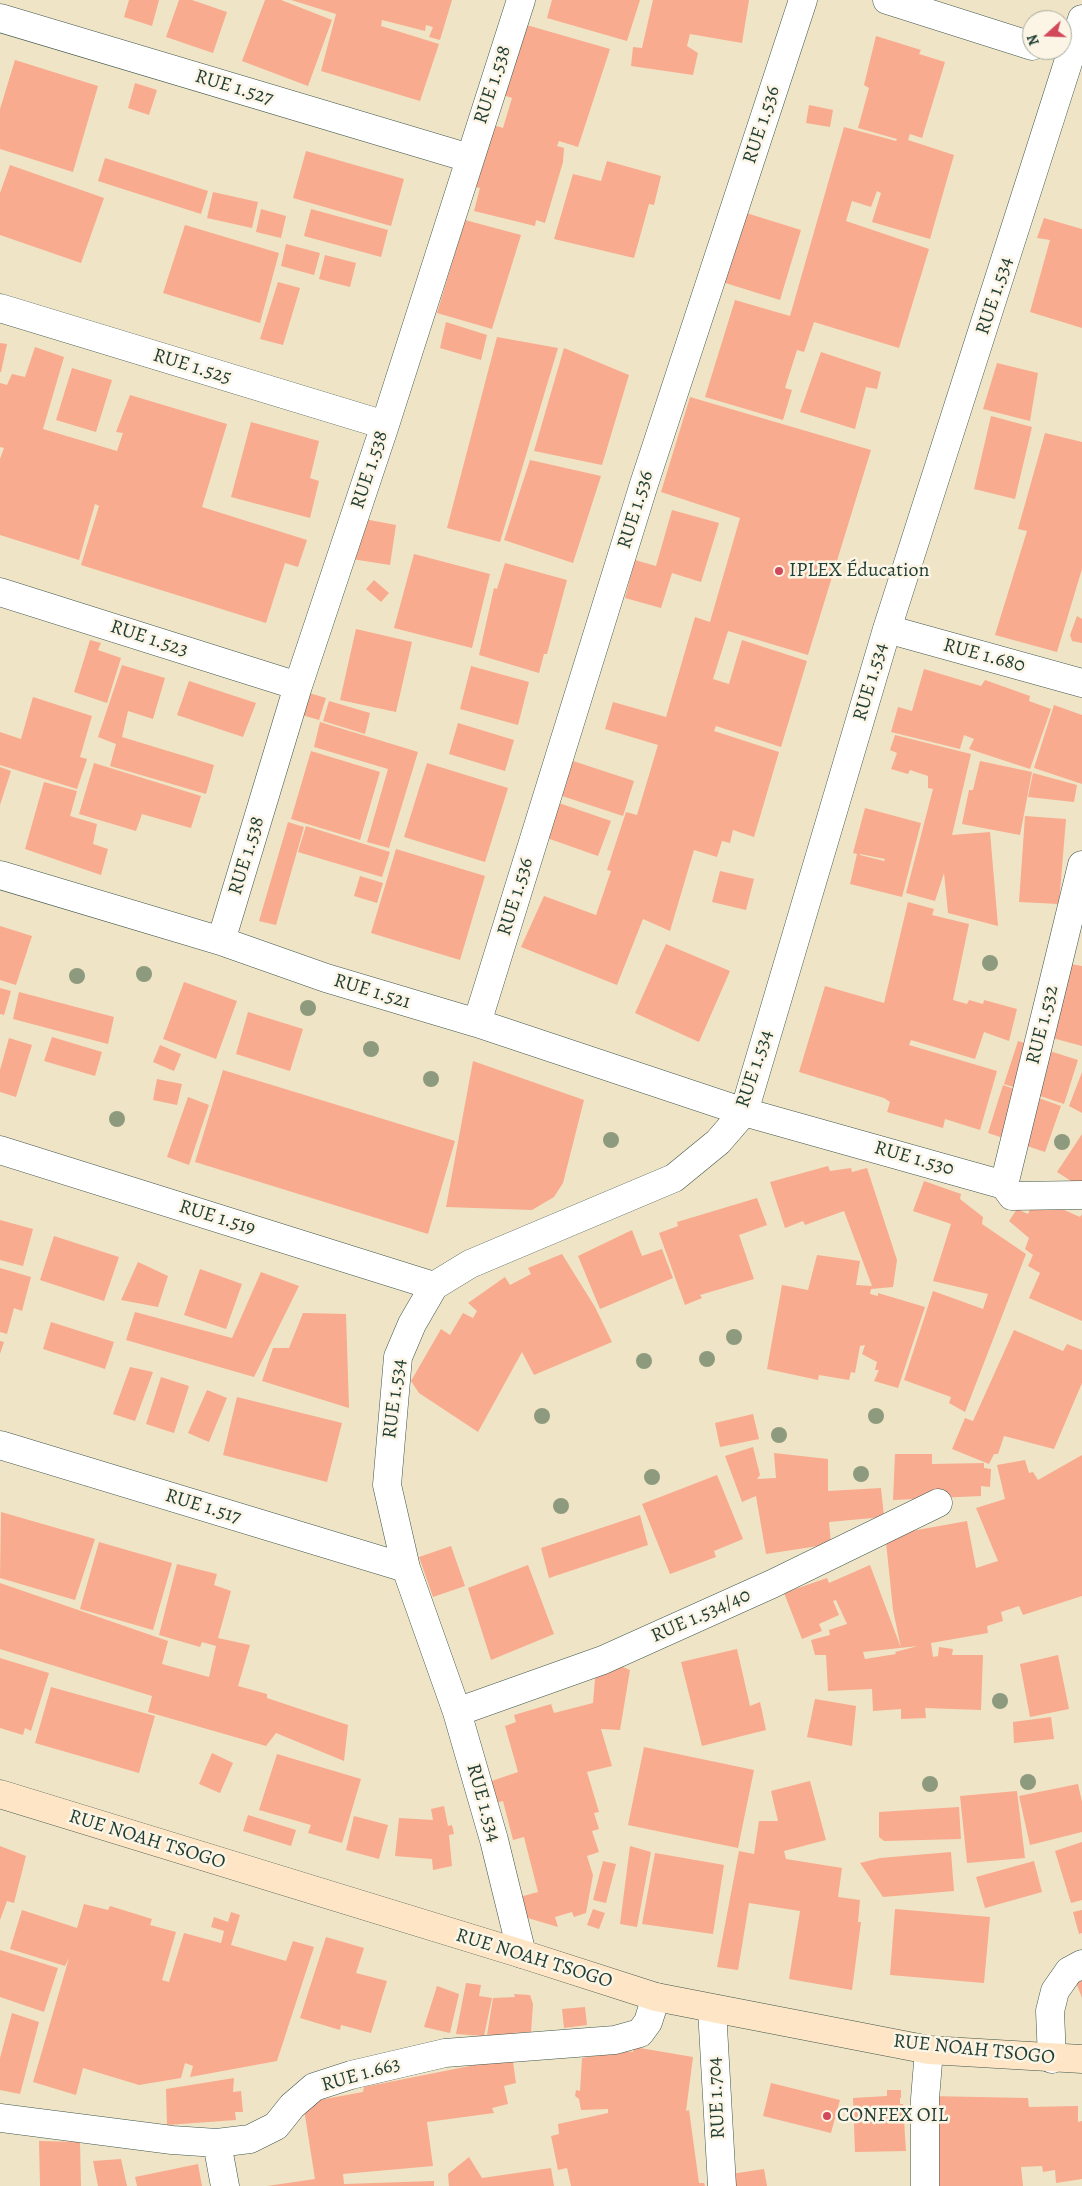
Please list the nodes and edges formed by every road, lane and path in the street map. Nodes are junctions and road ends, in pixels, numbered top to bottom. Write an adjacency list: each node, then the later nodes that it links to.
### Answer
1 (521, 0): 9 (street, RUE 1.538)
2 (803, 0): 19 (street, RUE 1.536)
3 (887, 0): 7 (street)
4 (0, 18): 9 (street, RUE 1.527)
5 (1082, 19): 6 (street, RUE 1.534)
6 (1072, 34)
7 (1022, 43)
8 (1056, 60): 13 (street, RUE 1.534)
9 (469, 158): 11 (street, RUE 1.538)
10 (0, 308): 11 (street, RUE 1.525)
11 (385, 426): 15 (street, RUE 1.538)
12 (0, 592): 15 (street, RUE 1.523)
13 (887, 630): 14 (street, RUE 1.680); 20 (street, RUE 1.534)
14 (1082, 683)
15 (298, 686): 18 (street, RUE 1.538)
16 (1082, 865): 22 (street, RUE 1.532)
17 (0, 875): 18 (street, RUE 1.521)
18 (221, 941): 19 (street, RUE 1.521)
19 (477, 1023): 20 (street, RUE 1.521)
20 (744, 1112): 22 (street, RUE 1.530); 24 (street, RUE 1.534)
21 (0, 1150): 24 (street, RUE 1.519)
22 (1004, 1185): 23 (street, RUE 1.530)
23 (1082, 1194)
24 (434, 1286): 27 (street, RUE 1.534)
25 (0, 1445): 27 (street, RUE 1.517)
26 (938, 1503): 28 (street, RUE 1.534/40)
27 (406, 1568): 28 (street, RUE 1.534)
28 (457, 1712): 30 (street, RUE 1.534)
29 (0, 1794): 30 (main road, RUE NOAH TSOGO)
30 (522, 1954): 32 (main road, RUE NOAH TSOGO)
31 (1082, 1964): 35 (street)
32 (656, 1997): 33 (main road, RUE NOAH TSOGO); 38 (street, RUE 1.663)
33 (712, 2009): 34 (main road, RUE NOAH TSOGO); 40 (street, RUE 1.704)
34 (929, 2050): 35 (main road, RUE NOAH TSOGO); 41 (street)
35 (1052, 2059): 36 (main road, RUE NOAH TSOGO)
36 (1082, 2059)
37 (0, 2118): 38 (street, RUE 1.663)
38 (217, 2143): 39 (street)
39 (225, 2186)
40 (722, 2186)
41 (925, 2186)

